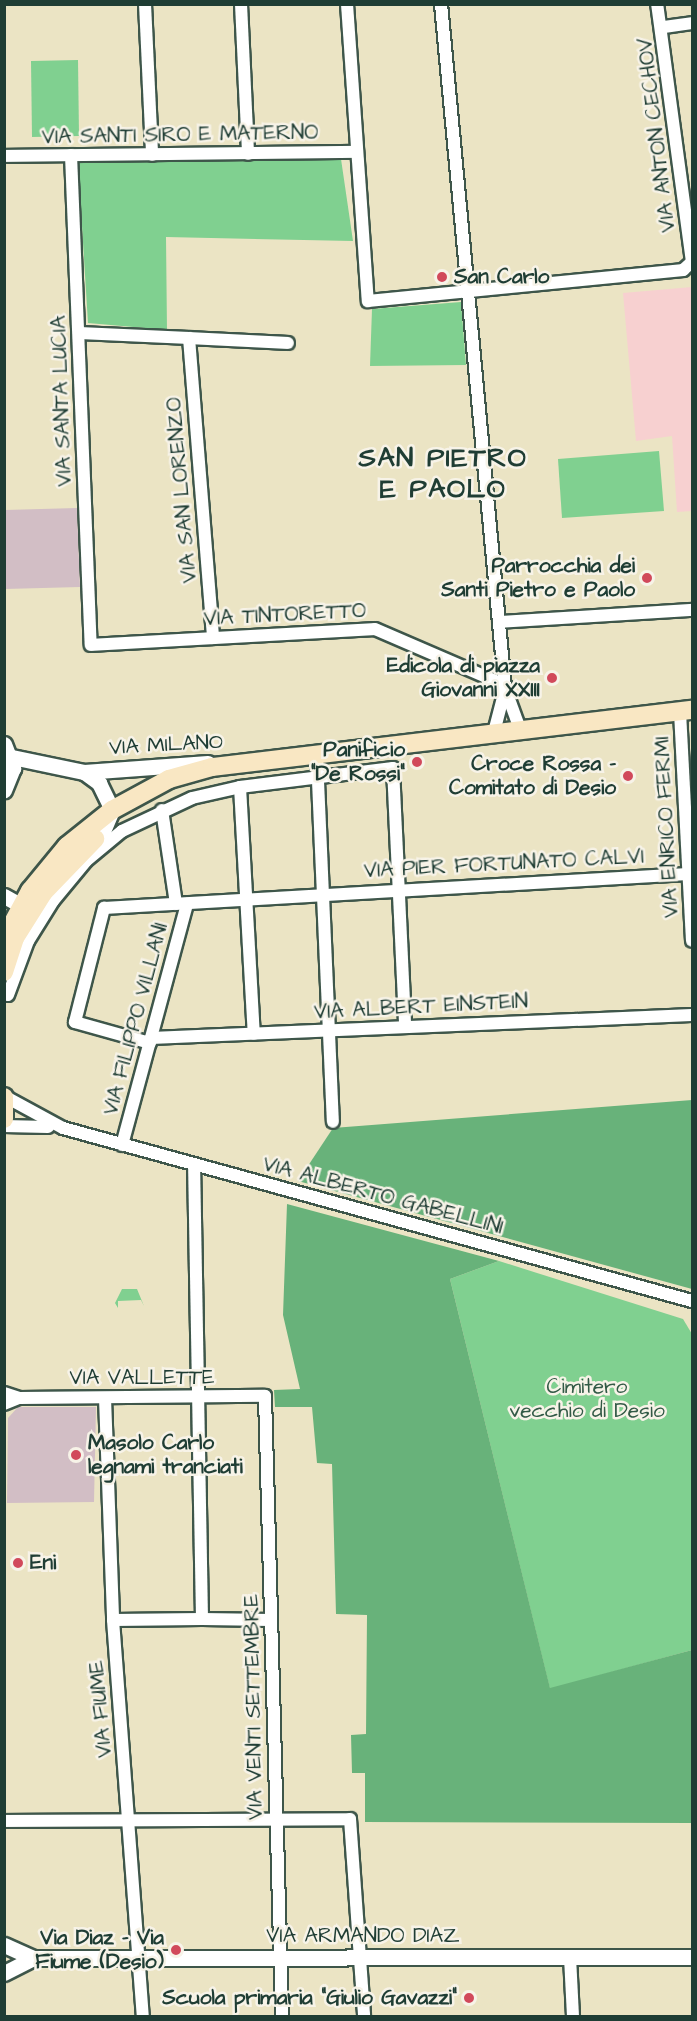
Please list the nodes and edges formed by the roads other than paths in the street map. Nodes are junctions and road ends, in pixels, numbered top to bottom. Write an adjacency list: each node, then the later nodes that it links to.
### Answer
1 (145, 4): 11 (street)
2 (241, 4): 9 (street)
3 (347, 4): 8 (street)
4 (441, 4): 15 (street)
5 (657, 4): 7 (street, VIA ANTON CECHOV)
6 (693, 23): 7 (street)
7 (664, 27): 13 (street, VIA ANTON CECHOV)
8 (356, 153): 9 (street, VIA SANTI SIRO E MATERNO); 15 (street)
9 (248, 154): 11 (street, VIA SANTI SIRO E MATERNO)
10 (71, 155): 11 (street, VIA SANTI SIRO E MATERNO); 12 (street, VIA SANTI SIRO E MATERNO); 16 (street, VIA SANTA LUCIA)
11 (152, 155)
12 (4, 156)
13 (687, 165): 14 (street, VIA ANTON CECHOV)
14 (692, 262): 15 (street)
15 (469, 289): 20 (street)
16 (80, 333): 17 (street); 22 (street, VIA SANTA LUCIA)
17 (189, 338): 18 (street); 21 (street, VIA SAN LORENZO)
18 (288, 343)
19 (693, 610): 20 (street)
20 (499, 622): 23 (street)
21 (213, 638): 22 (street, VIA TINTORETTO); 23 (street, VIA TINTORETTO)
22 (91, 645)
23 (505, 687): 25 (street); 26 (street)
24 (686, 711): 25 (main road, VIA MILANO); 34 (street, VIA ENRICO FERMI)
25 (521, 732): 26 (main road, VIA MILANO)
26 (493, 736): 28 (main road, VIA MILANO)
27 (8, 751): 30 (street, VIA MILANO); 33 (street)
28 (317, 758): 29 (main road, VIA MILANO); 31 (street)
29 (250, 766): 30 (street, VIA MILANO); 35 (main road, VIA MILANO); 37 (main road, VIA MILANO)
30 (84, 772): 35 (street, VIA MILANO)
31 (317, 777): 32 (street); 39 (street); 41 (street)
32 (240, 787): 36 (street); 42 (street)
33 (4, 790)
34 (689, 809): 38 (street, VIA ENRICO FERMI)
35 (112, 810): 37 (street, VIA MILANO); 44 (main road, VIA MILANO)
36 (162, 810): 43 (street, VIA FILIPPO VILLANI); 48 (street)
37 (102, 832): 40 (main road, VIA MILANO)
38 (688, 874): 39 (street, VIA PIER FORTUNATO CALVI); 46 (street, VIA ENRICO FERMI)
39 (399, 888): 41 (street, VIA PIER FORTUNATO CALVI); 50 (street)
40 (44, 892): 44 (street, VIA MILANO); 47 (main road, VIA MILANO)
41 (323, 894): 42 (street, VIA PIER FORTUNATO CALVI); 51 (street)
42 (250, 900): 43 (street, VIA PIER FORTUNATO CALVI); 52 (street)
43 (182, 904): 53 (street, VIA FILIPPO VILLANI); 53 (street, VIA ALBERT EINSTEIN)
44 (10, 909): 45 (main road, VIA MILANO)
45 (4, 939)
46 (693, 941)
47 (4, 972)
48 (8, 995)
49 (693, 1015): 50 (street, VIA ALBERT EINSTEIN)
50 (405, 1027): 51 (street, VIA ALBERT EINSTEIN)
51 (329, 1031): 52 (street, VIA ALBERT EINSTEIN); 56 (street)
52 (254, 1034): 53 (street, VIA ALBERT EINSTEIN)
53 (151, 1041): 59 (street, VIA FILIPPO VILLANI)
54 (4, 1096): 55 (main road); 58 (street, VIA ALBERTO GABELLINI)
55 (4, 1119)
56 (333, 1122)
57 (4, 1126): 58 (street, VIA ALBERTO GABELLINI)
58 (63, 1128): 59 (street, VIA ALBERTO GABELLINI)
59 (122, 1144): 60 (street, VIA ALBERTO GABELLINI)
60 (194, 1165): 61 (street, VIA ALBERTO GABELLINI); 63 (street)
61 (693, 1301)
62 (4, 1393): 65 (street, VIA VALLETTE)
63 (197, 1396): 64 (street, VIA VALLETTE); 66 (street, VIA VALLETTE); 68 (street)
64 (266, 1396): 70 (street, VIA VENTI SETTEMBRE)
65 (19, 1398): 66 (street, VIA VALLETTE); 67 (street, VIA VALLETTE)
66 (105, 1398): 69 (street, VIA FIUME)
67 (4, 1404)
68 (202, 1619): 69 (street); 70 (street)
69 (113, 1620): 71 (street, VIA FIUME)
70 (272, 1620): 72 (street, VIA VENTI SETTEMBRE)
71 (129, 1820): 72 (street); 73 (street); 80 (street, VIA FIUME)
72 (276, 1820): 75 (street, VIA VENTI SETTEMBRE); 76 (street)
73 (4, 1821)
74 (4, 1945): 79 (street, VIA ARMANDO DIAZ)
75 (280, 1957): 76 (street, VIA ARMANDO DIAZ); 80 (street, VIA ARMANDO DIAZ); 83 (street, VIA VENTI SETTEMBRE)
76 (360, 1957): 77 (street, VIA ARMANDO DIAZ); 84 (street)
77 (570, 1957): 78 (street, VIA ARMANDO DIAZ); 85 (street)
78 (693, 1957)
79 (33, 1958): 80 (street, VIA ARMANDO DIAZ); 81 (street, VIA ARMANDO DIAZ)
80 (139, 1958): 82 (street, VIA FIUME)
81 (4, 1973)
82 (143, 2016)
83 (282, 2016)
84 (364, 2016)
85 (573, 2016)

